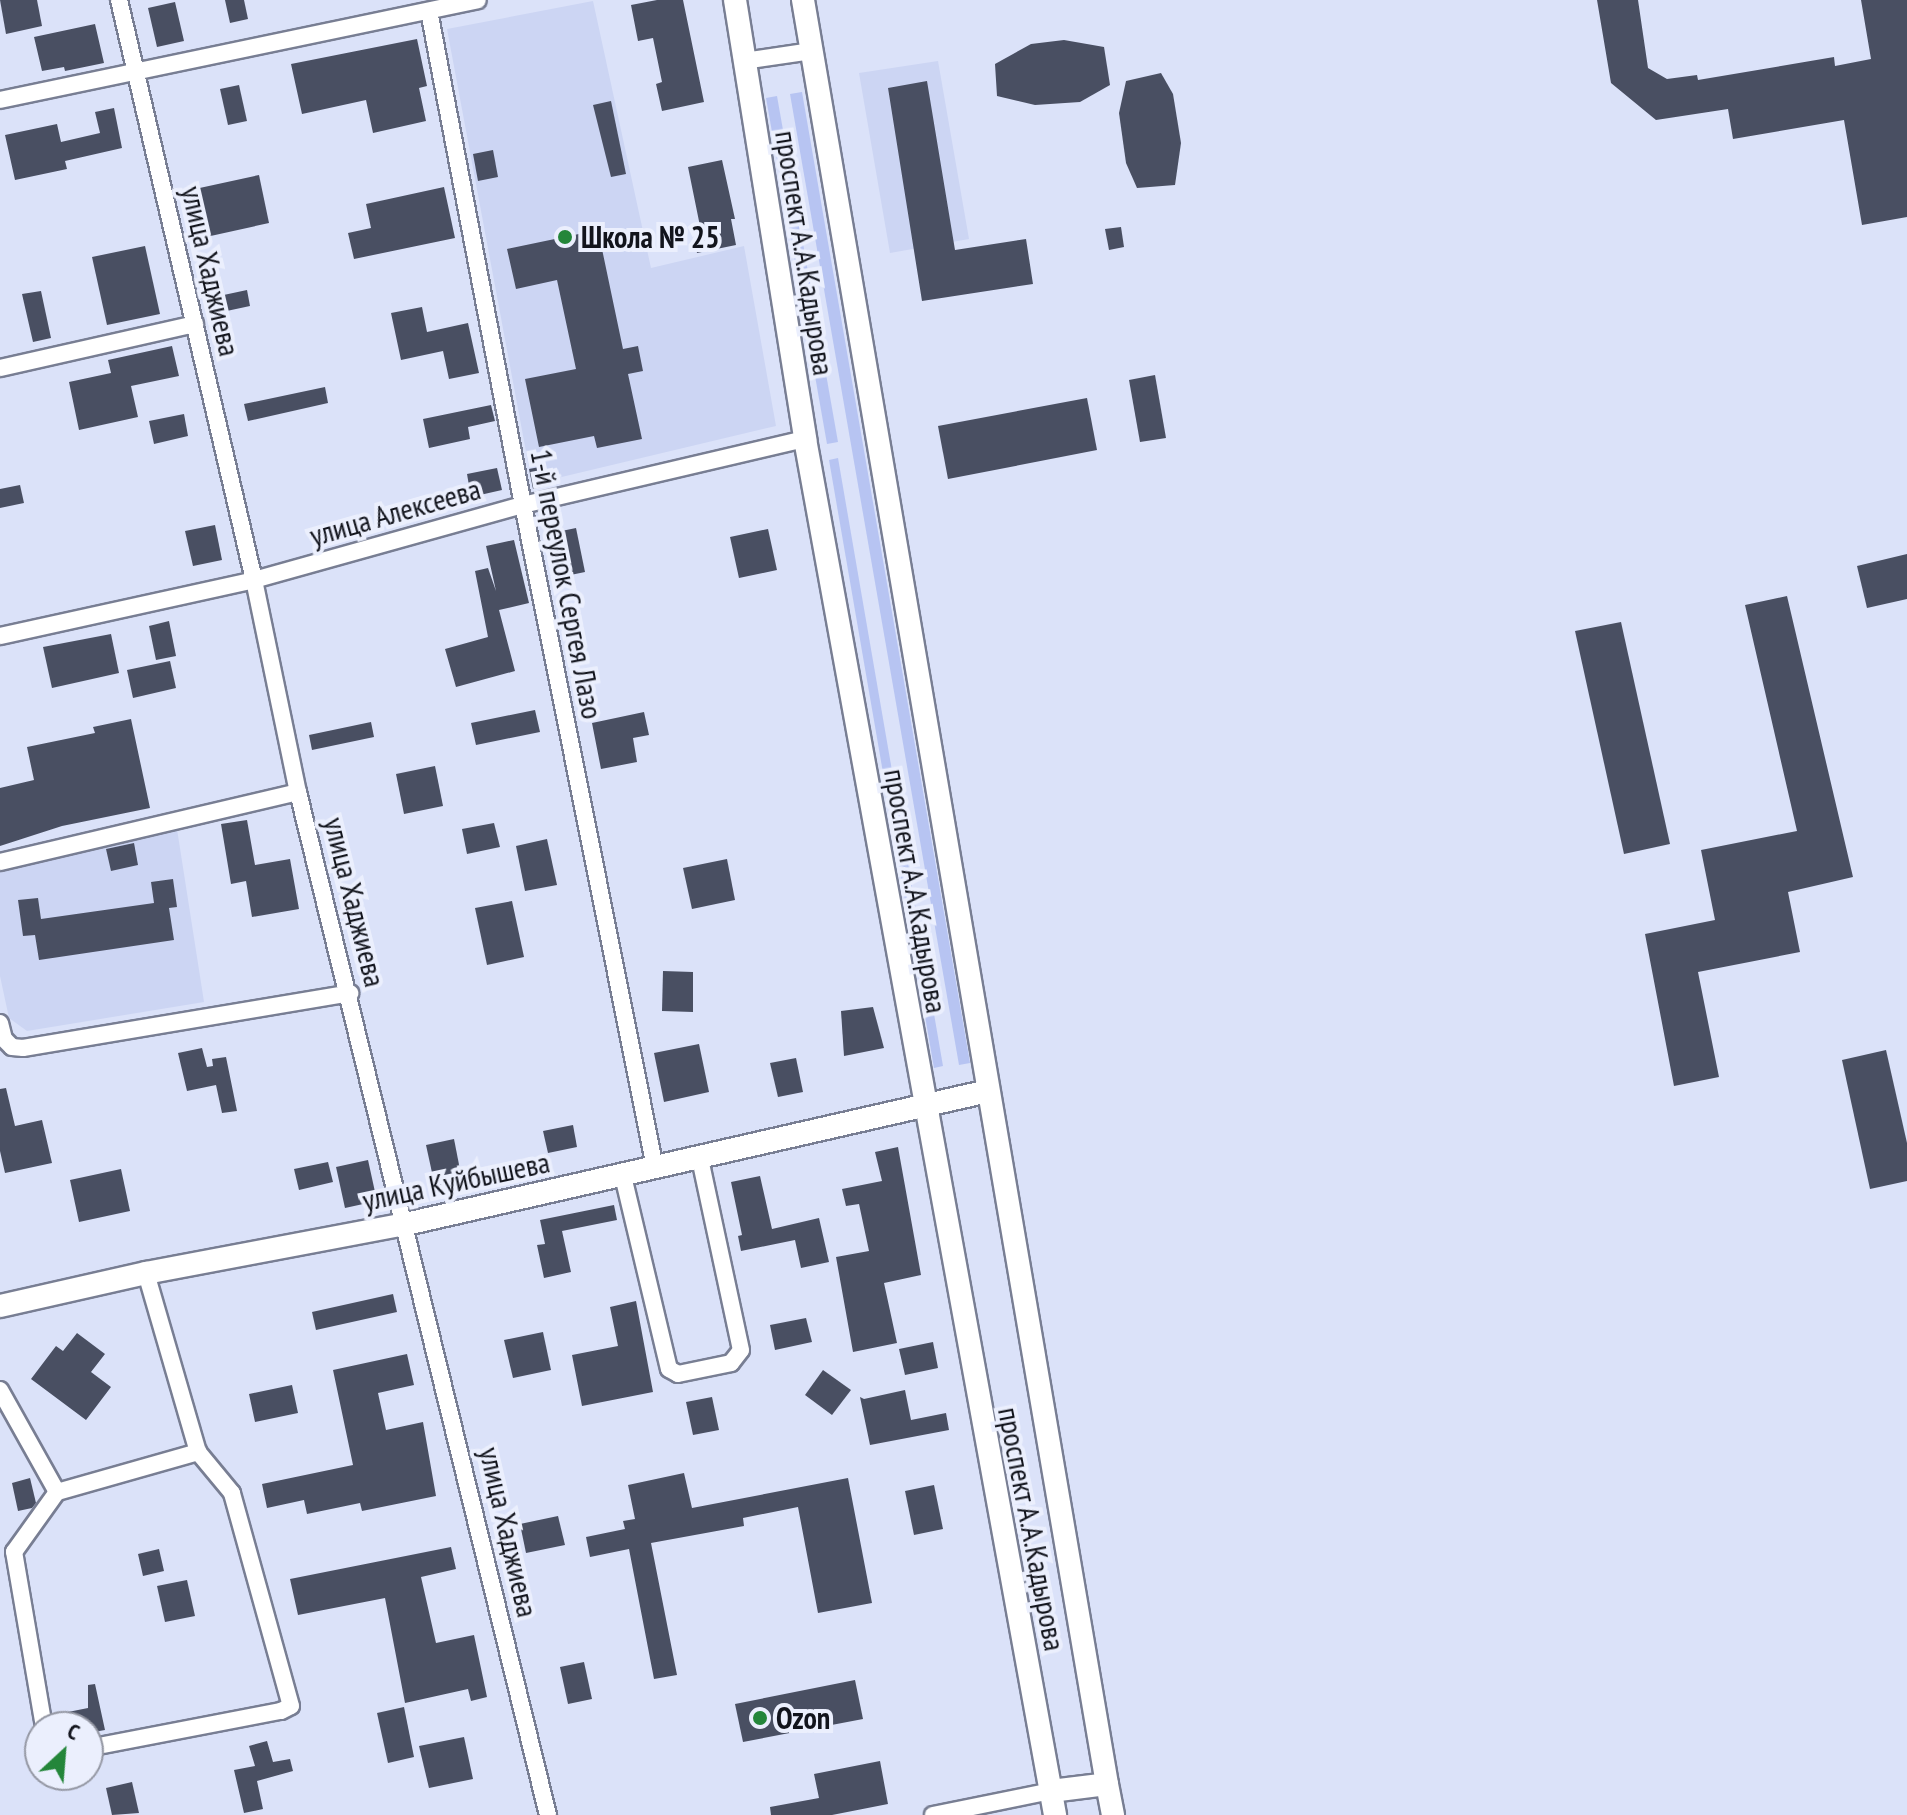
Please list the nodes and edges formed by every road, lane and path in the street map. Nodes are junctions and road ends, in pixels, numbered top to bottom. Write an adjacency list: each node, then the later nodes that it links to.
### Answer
1 (119, 0): 8 (street, улица Хаджиева)
2 (478, 0): 5 (street)
3 (735, 0): 7 (street, проспект А.А.Кадырова)
4 (803, 0): 6 (street, проспект А.А.Кадырова)
5 (429, 11): 8 (street); 13 (street, 1-й переулок Сергея Лазо)
6 (812, 51): 7 (street); 20 (street, проспект А.А.Кадырова)
7 (744, 61): 12 (street, проспект А.А.Кадырова)
8 (135, 70): 9 (street); 10 (street, улица Хаджиева)
9 (0, 100)
10 (195, 324): 11 (street); 14 (street, улица Хаджиева)
11 (0, 368)
12 (805, 439): 13 (street, улица Алексеева); 21 (street, проспект А.А.Кадырова)
13 (523, 505): 14 (street, улица Алексеева); 23 (street, 1-й переулок Сергея Лазо)
14 (254, 580): 15 (street, улица Алексеева); 16 (street, улица Хаджиева)
15 (0, 636)
16 (298, 792): 17 (street); 18 (street, улица Хаджиева)
17 (0, 862)
18 (350, 993): 19 (street); 25 (street, улица Хаджиева)
19 (0, 1023)
20 (988, 1091): 21 (street, улица Куйбышева); 33 (street, проспект А.А.Кадырова)
21 (923, 1105): 22 (street, улица Куйбышева); 34 (street, проспект А.А.Кадырова)
22 (700, 1158): 23 (street, улица Куйбышева); 24 (street)
23 (655, 1168): 24 (street, улица Куйбышева)
24 (623, 1176): 25 (street, улица Куйбышева)
25 (406, 1224): 26 (street, улица Куйбышева); 35 (street, улица Хаджиева)
26 (146, 1273): 27 (street, улица Куйбышева); 29 (street)
27 (0, 1306)
28 (0, 1390): 30 (street)
29 (198, 1452): 30 (street); 32 (street)
30 (57, 1492): 31 (street)
31 (41, 1711)
32 (104, 1745)
33 (1107, 1784): 34 (street); 38 (street, проспект А.А.Кадырова)
34 (1051, 1791): 36 (street); 37 (street, проспект А.А.Кадырова)
35 (548, 1815)
36 (933, 1815)
37 (1055, 1815)
38 (1113, 1815)

